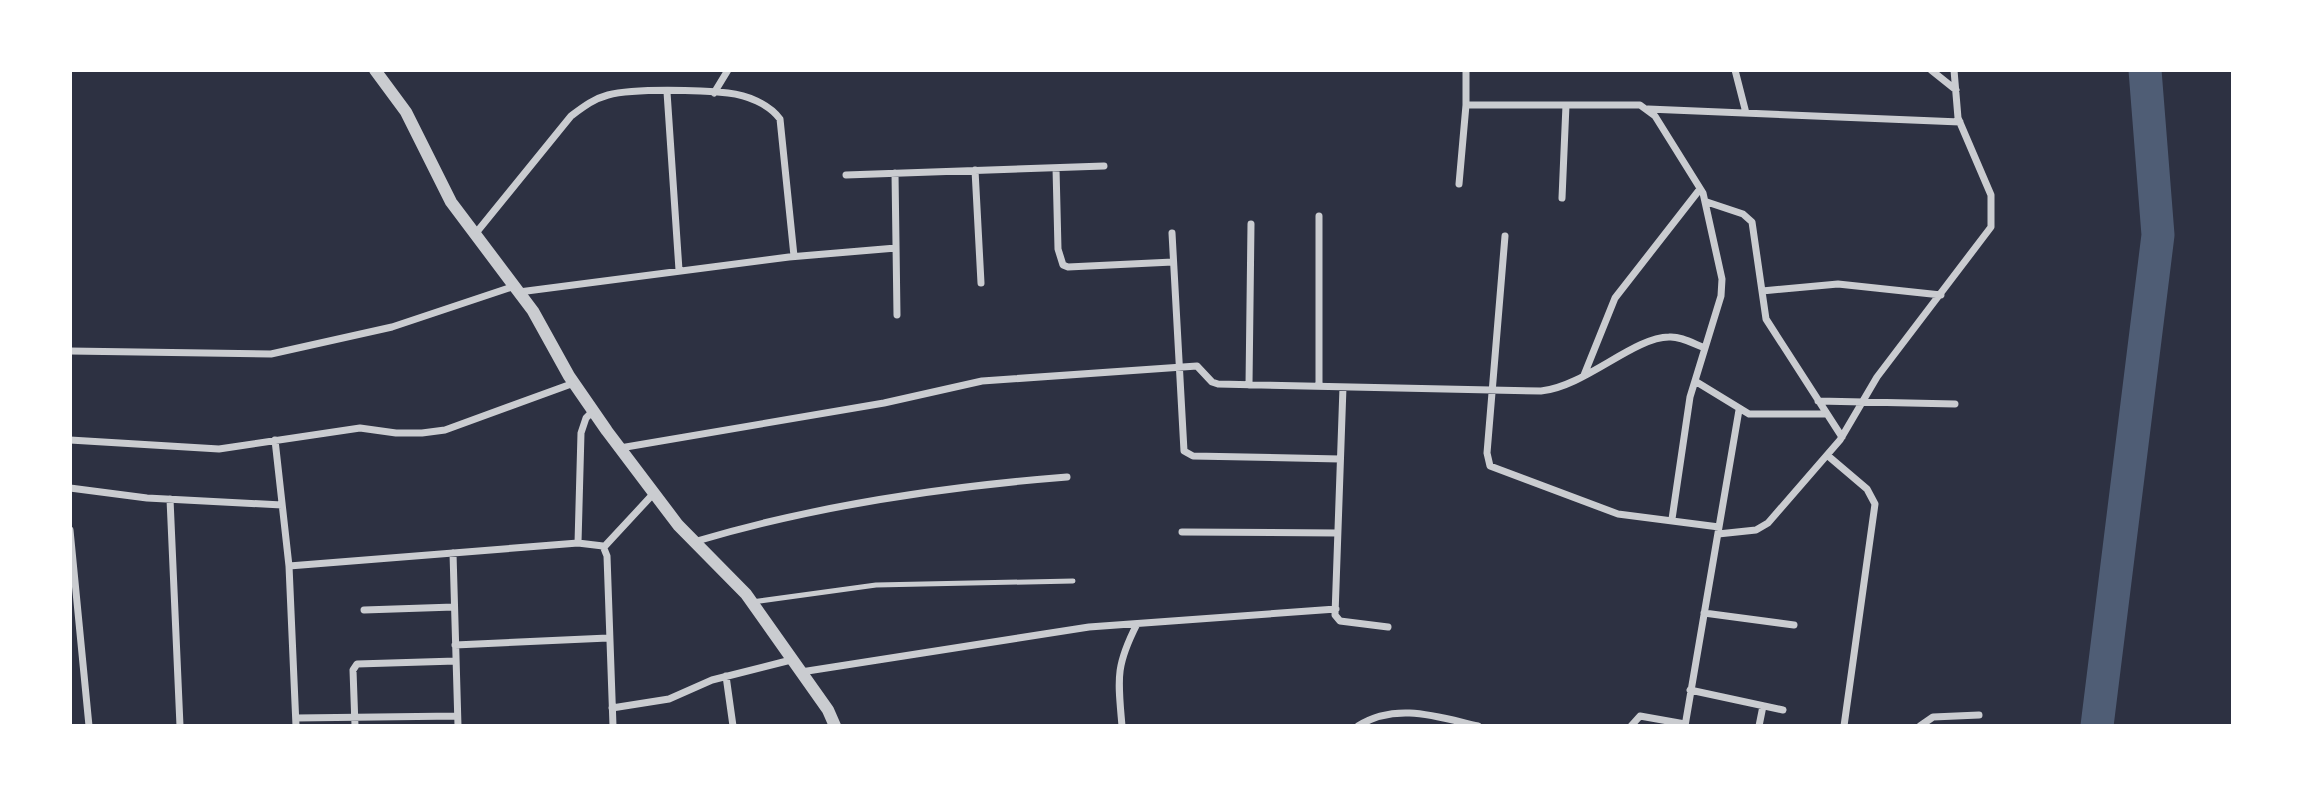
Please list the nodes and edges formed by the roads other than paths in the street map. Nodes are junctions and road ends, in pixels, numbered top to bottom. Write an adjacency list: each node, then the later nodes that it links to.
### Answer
1 (375, 70): 26 (street)
2 (728, 70): 9 (street)
3 (1465, 70): 10 (street)
4 (1735, 70): 13 (street)
5 (1931, 70): 7 (street)
6 (1954, 70): 7 (street)
7 (1956, 91): 14 (street)
8 (667, 92): 9 (street); 26 (street); 32 (street)
9 (714, 93): 30 (street)
10 (1466, 105): 11 (street); 20 (street)
11 (1566, 105): 12 (street); 22 (street)
12 (1648, 109): 13 (street); 21 (street)
13 (1746, 113): 14 (street)
14 (1960, 122): 36 (street)
15 (1104, 166): 16 (street)
16 (1056, 168): 17 (street); 31 (street)
17 (975, 170): 18 (street); 33 (street)
18 (895, 173): 19 (street); 29 (street)
19 (846, 175)
20 (1459, 184)
21 (1700, 189): 23 (street); 41 (street)
22 (1562, 198)
23 (1707, 202): 35 (street); 38 (street)
24 (1319, 216): 45 (street)
25 (1251, 224): 44 (street)
26 (475, 233): 34 (street)
27 (1172, 233): 31 (street)
28 (1505, 236): 47 (street)
29 (896, 248): 30 (street); 37 (street)
30 (794, 256): 32 (street)
31 (1173, 262): 40 (street)
32 (679, 271): 34 (street)
33 (981, 283)
34 (517, 289): 39 (street); 43 (street)
35 (1762, 291): 36 (street); 49 (street)
36 (1941, 295): 48 (street)
37 (897, 315)
38 (1705, 348): 41 (street); 42 (street)
39 (70, 351)
40 (1178, 367): 44 (street); 57 (street); 59 (street)
41 (1584, 376): 47 (street)
42 (1695, 381): 52 (street); 65 (street)
43 (575, 383): 51 (street); 56 (street)
44 (1249, 385): 45 (street)
45 (1319, 386): 46 (street)
46 (1343, 387): 47 (street); 59 (street)
47 (1492, 390): 65 (street)
48 (1864, 400): 49 (street); 50 (street); 54 (street)
49 (1818, 401): 53 (street)
50 (1955, 404)
51 (594, 410): 57 (street); 71 (street)
52 (1739, 410): 53 (street); 68 (street)
53 (1827, 414): 54 (street)
54 (1842, 437): 58 (street)
55 (70, 440): 56 (street)
56 (275, 440): 64 (street)
57 (619, 449): 62 (street)
58 (1827, 455): 68 (street); 112 (street)
59 (1340, 459): 69 (street)
60 (1067, 477): 70 (street)
61 (70, 488): 63 (street)
62 (655, 492): 70 (street); 72 (street)
63 (170, 499): 64 (street); 101 (street)
64 (282, 505): 74 (street)
65 (1672, 519): 68 (street)
66 (70, 530): 76 (street)
67 (1182, 531): 69 (street)
68 (1719, 531): 81 (street)
69 (1337, 533): 79 (street)
70 (697, 541): 77 (street)
71 (578, 543): 72 (street); 73 (street)
72 (604, 547): 85 (street)
73 (453, 553): 74 (street); 78 (street)
74 (289, 566): 98 (street)
75 (1073, 581): 77 (lane)
76 (74, 601): 100 (street)
77 (752, 602): 87 (street)
78 (454, 607): 80 (street); 86 (street)
79 (1336, 609): 82 (street); 84 (street)
80 (363, 610)
81 (1704, 613): 83 (street); 91 (street)
82 (1137, 624): 89 (street); 107 (street)
83 (1794, 625)
84 (1388, 627)
85 (608, 638): 86 (street); 93 (street)
86 (455, 645): 88 (street)
87 (792, 660): 89 (street); 90 (street)
88 (456, 661): 96 (street); 97 (street)
89 (802, 672): 106 (street)
90 (726, 676): 93 (street); 105 (street)
91 (1690, 690): 92 (street); 99 (street)
92 (1763, 706): 94 (street); 111 (street)
93 (612, 708): 104 (street)
94 (1783, 710)
95 (1979, 715): 113 (street)
96 (457, 716): 97 (street); 103 (street)
97 (355, 717): 98 (street); 102 (street)
98 (296, 722)
99 (1685, 725): 110 (street)
100 (89, 726)
101 (180, 726)
102 (355, 726)
103 (458, 726)
104 (613, 726)
105 (733, 726)
106 (835, 726)
107 (1122, 726)
108 (1358, 726): 109 (street)
109 (1478, 726)
110 (1630, 726)
111 (1759, 726)
112 (1844, 726)
113 (1920, 726)

